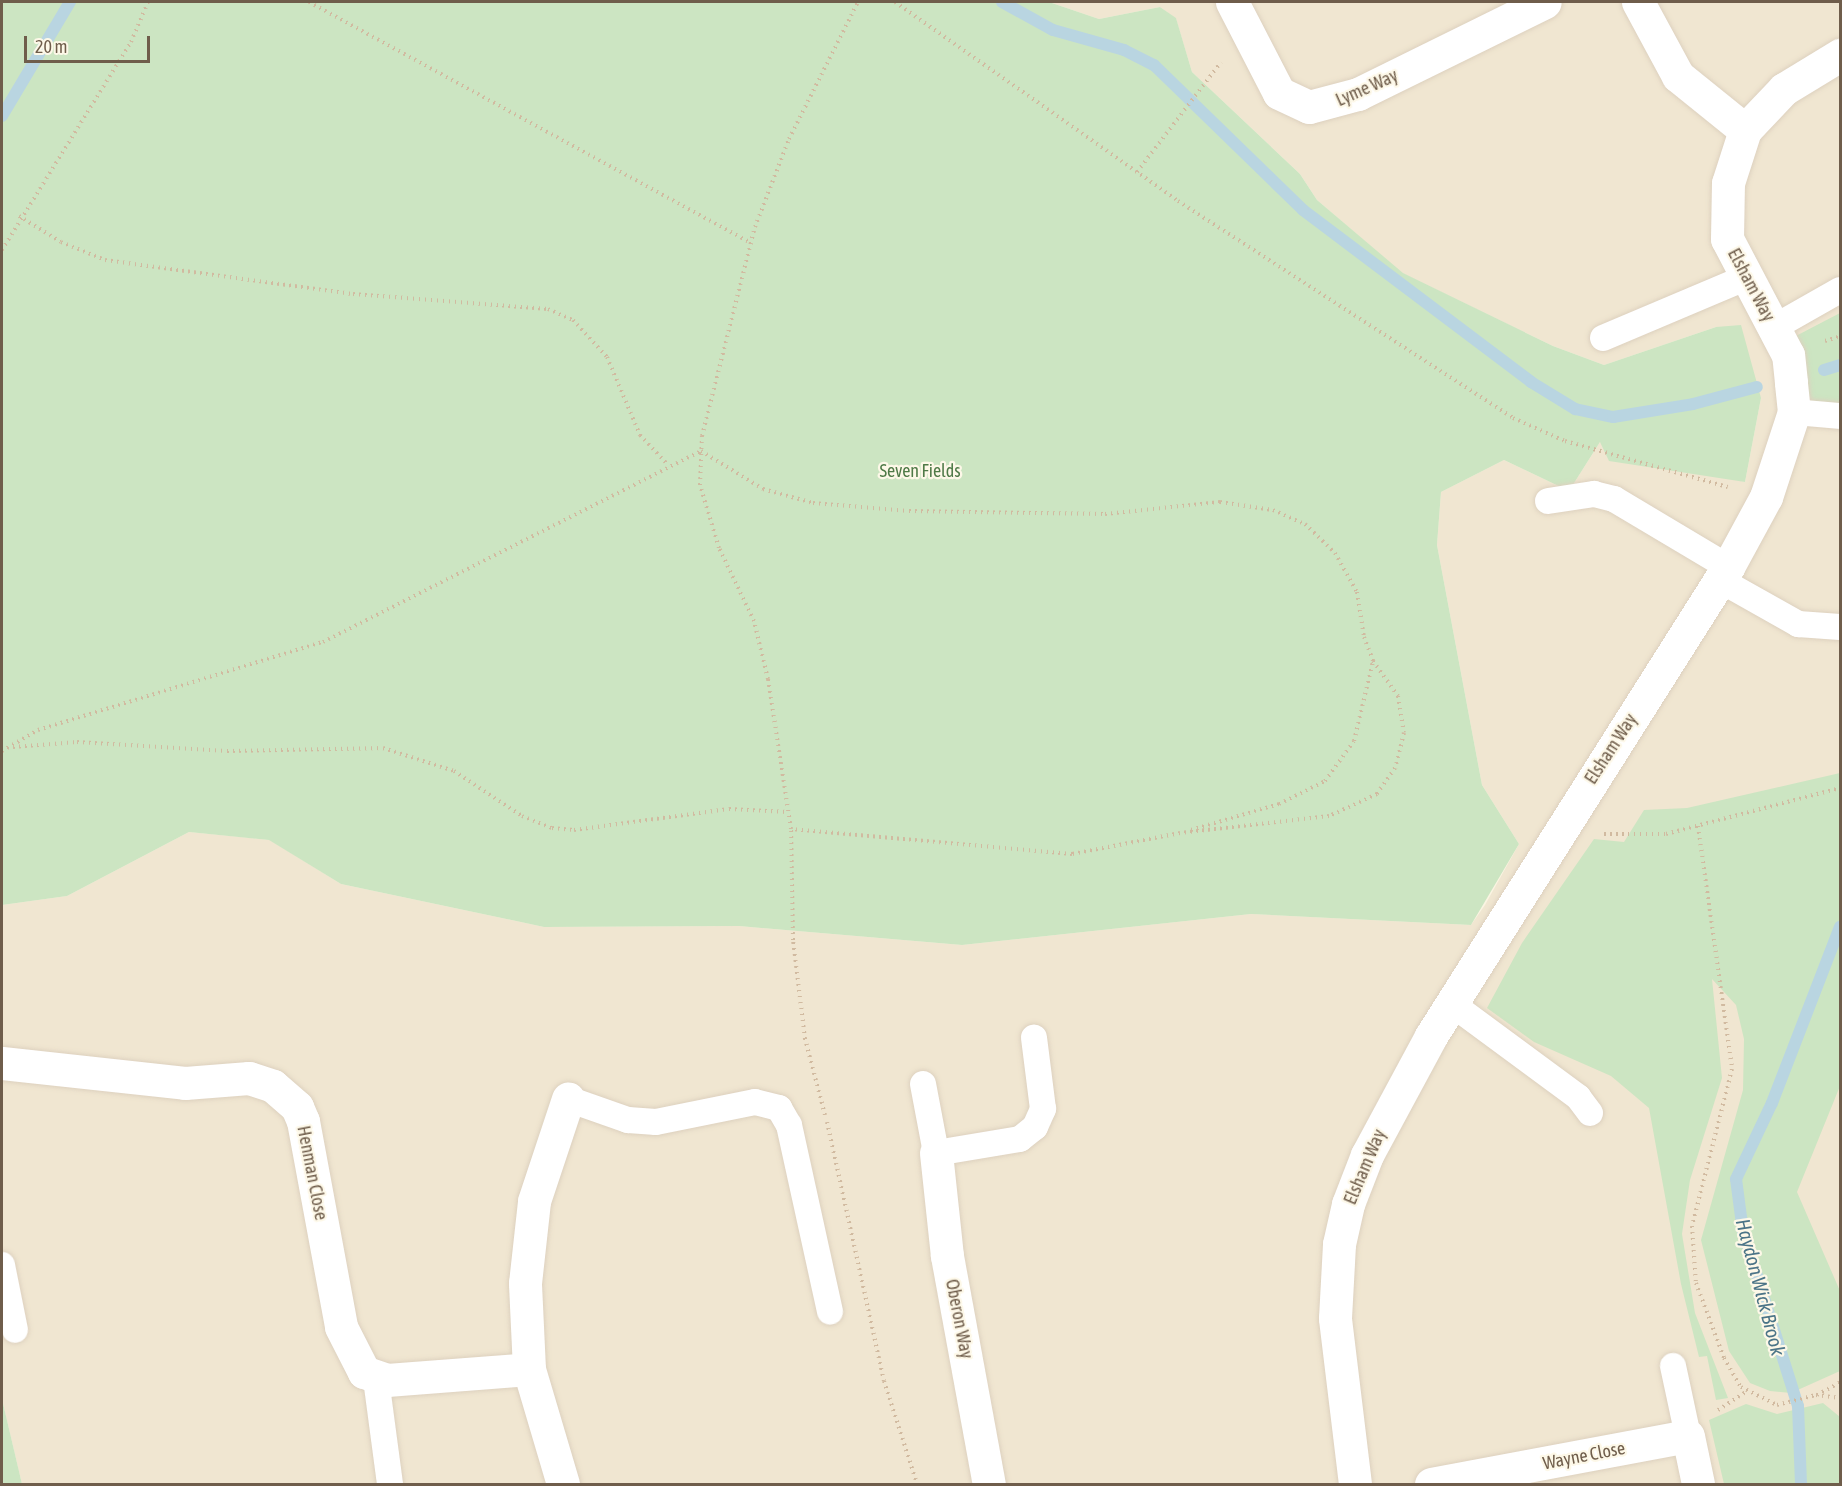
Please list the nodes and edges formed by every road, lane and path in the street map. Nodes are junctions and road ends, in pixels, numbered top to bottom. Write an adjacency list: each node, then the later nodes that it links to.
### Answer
1 (148, 2): 12 (path)
2 (309, 2): 13 (path)
3 (858, 2): 13 (path)
4 (895, 2): 11 (path)
5 (1232, 2): 6 (street, Lyme Way)
6 (1545, 2)
7 (1638, 2): 10 (street)
8 (1840, 55): 10 (street, Elsham Way)
9 (1208, 75): 11 (path)
10 (1745, 130): 15 (street, Elsham Way)
11 (1137, 172): 23 (path)
12 (19, 216): 14 (path); 22 (path)
13 (751, 243): 21 (path)
14 (2, 250)
15 (1745, 278): 17 (street, Elsham Way); 18 (lane)
16 (1840, 290): 17 (lane)
17 (1773, 328): 19 (street, Elsham Way)
18 (1603, 338)
19 (1794, 412): 20 (lane); 23 (street, Elsham Way)
20 (1840, 416)
21 (701, 451): 22 (path); 27 (path); 31 (path)
22 (669, 466): 28 (path)
23 (1766, 497): 25 (street, Elsham Way)
24 (1548, 501): 25 (lane)
25 (1724, 573): 26 (lane); 33 (street, Elsham Way)
26 (1840, 627)
27 (1373, 661): 35 (path); 35 (path)
28 (9, 747): 29 (path); 31 (path)
29 (2, 751)
30 (1840, 788): 32 (path)
31 (788, 812): 34 (path)
32 (1698, 826): 33 (path); 50 (path)
33 (1562, 828): 36 (street, Elsham Way)
34 (791, 829): 35 (path); 55 (path)
35 (1180, 833)
36 (1452, 1004): 41 (lane); 57 (street, Elsham Way)
37 (1034, 1038): 42 (lane)
38 (2, 1063): 48 (street, Henman Close)
39 (923, 1084): 42 (lane)
40 (568, 1099): 44 (lane); 47 (street)
41 (1590, 1113)
42 (936, 1153): 56 (street, Oberon Way)
43 (2, 1265): 45 (lane)
44 (830, 1312)
45 (15, 1330)
46 (1672, 1366): 52 (lane)
47 (529, 1369): 48 (street); 54 (street)
48 (376, 1379): 53 (lane)
49 (1840, 1382): 50 (path)
50 (1814, 1396): 51 (path)
51 (1840, 1398)
52 (1688, 1436): 58 (street, Wayne Close); 59 (street)
53 (390, 1485)
54 (563, 1485)
55 (917, 1485)
56 (989, 1485)
57 (1355, 1485)
58 (1431, 1485)
59 (1698, 1485)

